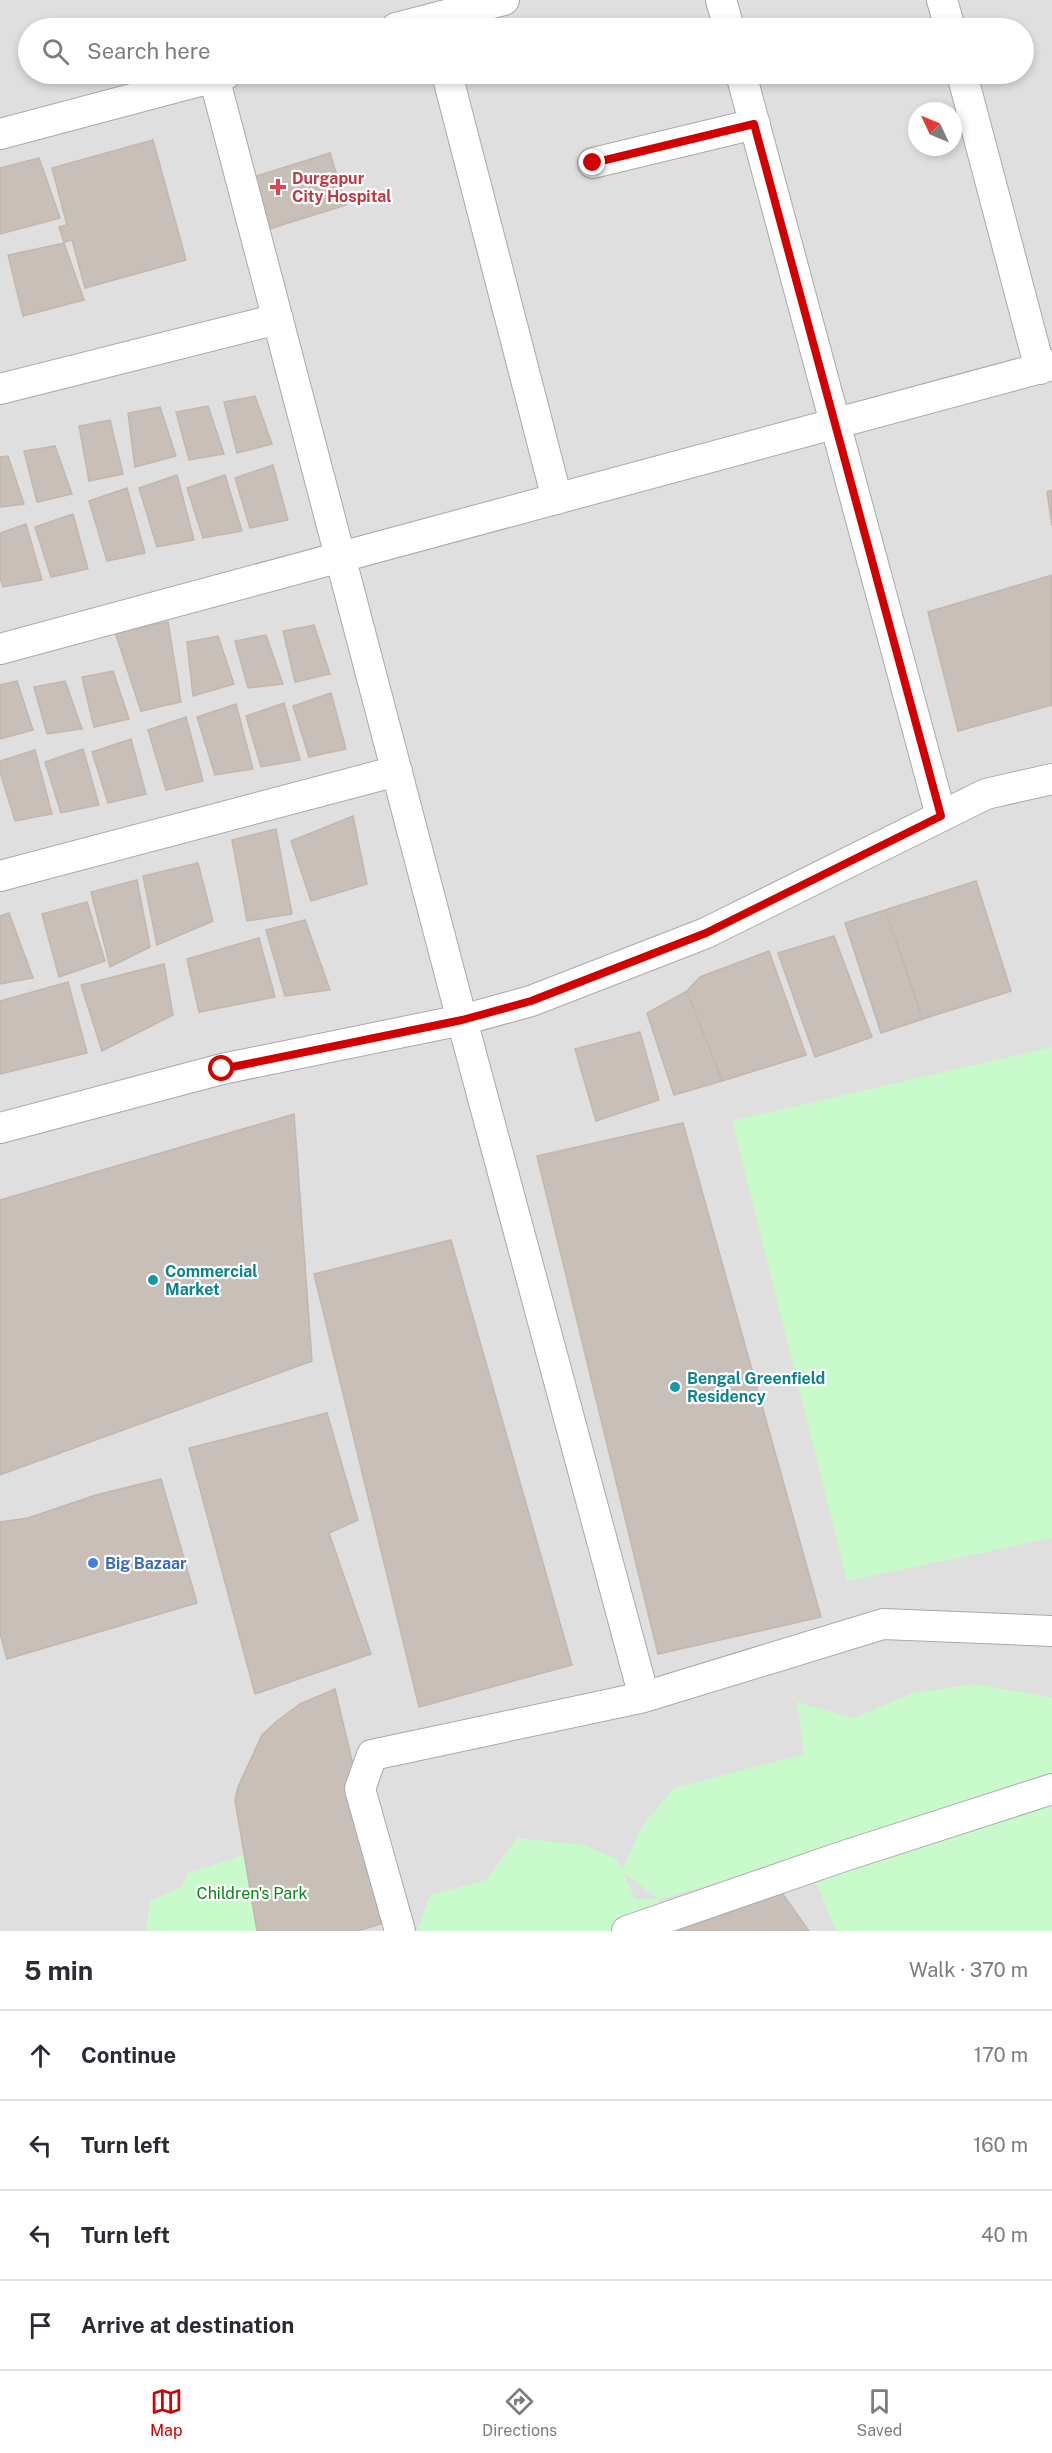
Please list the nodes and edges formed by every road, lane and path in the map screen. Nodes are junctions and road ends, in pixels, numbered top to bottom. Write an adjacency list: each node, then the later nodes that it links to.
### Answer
1 (504, 0): 4 (street)
2 (722, 0): 5 (street)
3 (942, 0): 6 (street)
4 (432, 16)
5 (726, 18)
6 (947, 18)
7 (186, 84): 13 (street)
8 (222, 84): 15 (street)
9 (450, 84): 19 (street)
10 (744, 84): 12 (street)
11 (965, 84): 16 (street)
12 (754, 124): 14 (street); 18 (street)
13 (0, 134)
14 (593, 163)
15 (278, 319): 17 (street); 20 (street)
16 (1046, 367): 18 (street)
17 (0, 389)
18 (835, 424): 19 (street); 24 (street)
19 (557, 499): 20 (street)
20 (341, 558): 21 (street); 22 (street)
21 (0, 649)
22 (397, 771): 25 (street); 26 (street)
23 (1052, 779): 24 (street)
24 (941, 816): 26 (street)
25 (0, 876)
26 (462, 1020): 27 (street); 29 (street)
27 (0, 1128)
28 (1052, 1631): 29 (street)
29 (644, 1697): 31 (street)
30 (1052, 1789): 32 (street)
31 (400, 1931)
32 (627, 1931)

